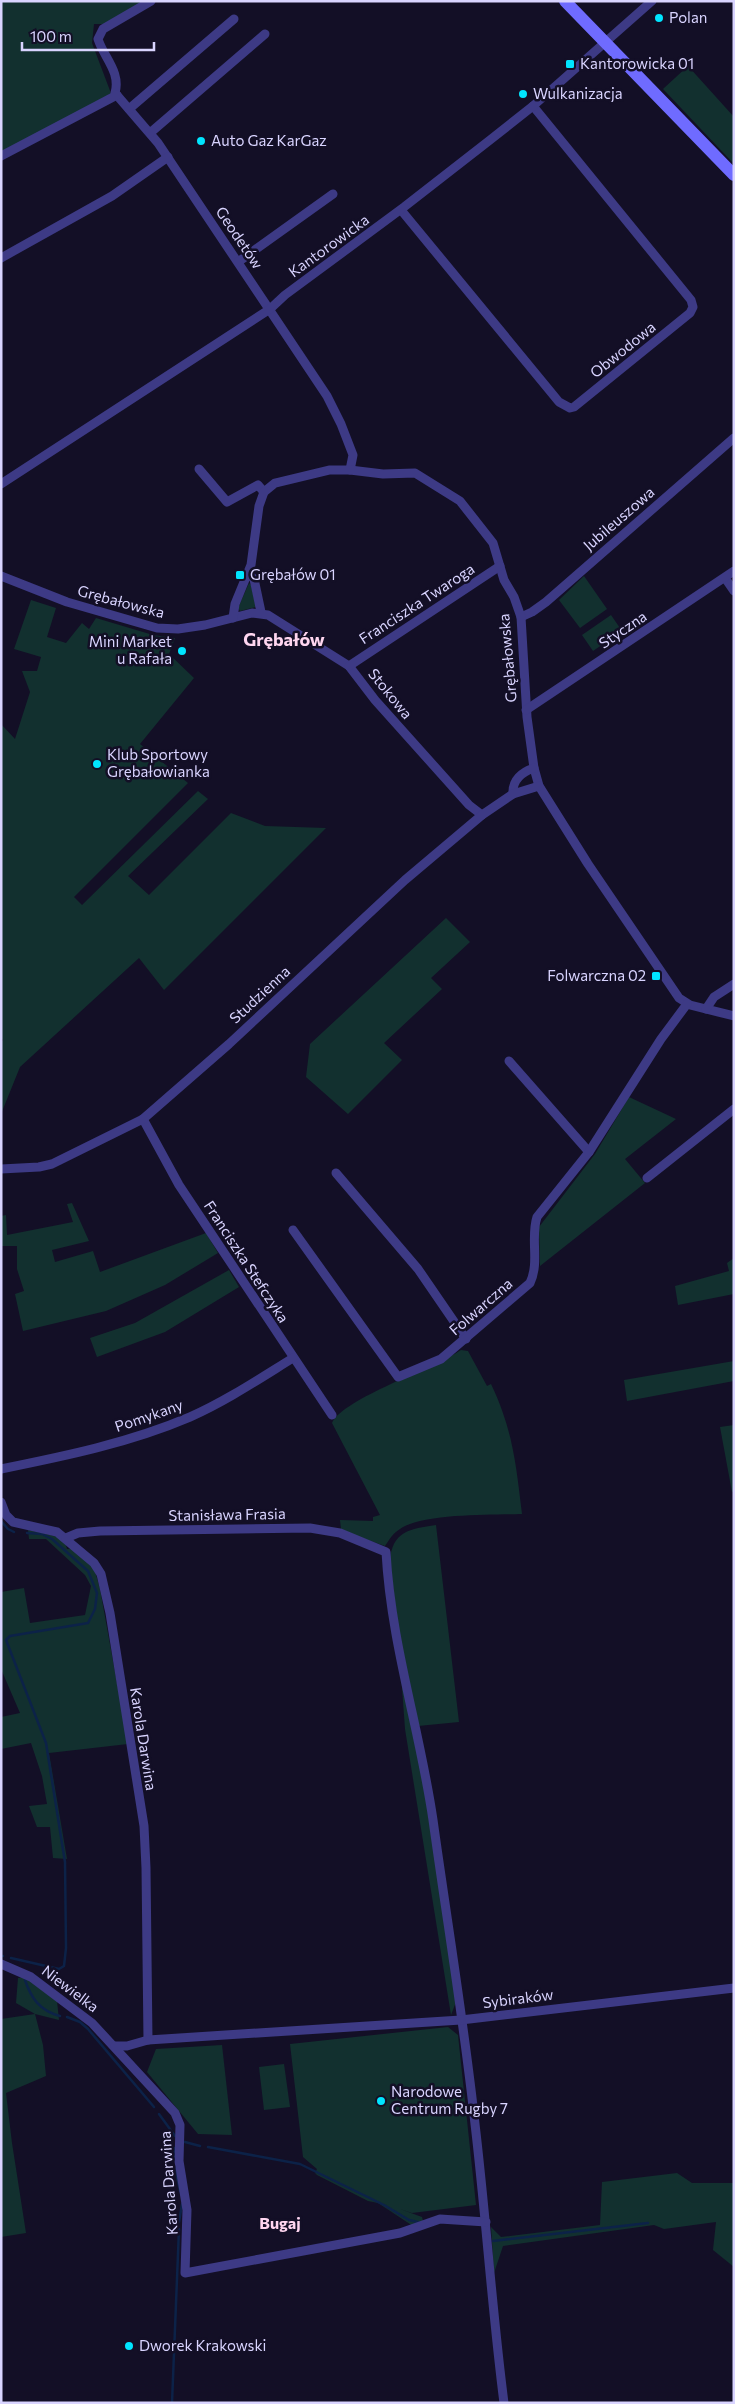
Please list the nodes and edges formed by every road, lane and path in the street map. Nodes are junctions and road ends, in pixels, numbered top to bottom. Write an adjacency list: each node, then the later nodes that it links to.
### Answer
1 (150, 1): 7 (street)
2 (565, 1): 6 (main road)
3 (652, 1): 6 (street, Kantorowicka)
4 (234, 19): 9 (street)
5 (265, 34): 10 (street)
6 (605, 41): 8 (street, Kantorowicka); 13 (main road)
7 (117, 95): 9 (street, Geodetów); 11 (street)
8 (533, 106): 15 (street, Kantorowicka); 15 (street, Obwodowa)
9 (130, 110): 10 (street, Geodetów)
10 (150, 133): 12 (street, Geodetów)
11 (1, 156)
12 (168, 157): 16 (street); 17 (street, Geodetów)
13 (734, 175)
14 (332, 194): 17 (street)
15 (401, 210): 18 (street, Kantorowicka)
16 (1, 258)
17 (238, 262): 18 (street, Geodetów)
18 (270, 309): 21 (street, Geodetów); 22 (street, Kantorowicka)
19 (734, 438): 31 (street, Jubileuszowa)
20 (199, 469): 23 (street)
21 (350, 470): 23 (street, Grębałowska); 24 (street, Grębałowska)
22 (1, 484)
23 (264, 492): 26 (street)
24 (500, 566): 31 (street, Grębałowska); 33 (street, Franciszka Twaroga)
25 (734, 571): 28 (street, Styczna)
26 (248, 573): 30 (street); 32 (street)
27 (1, 576): 32 (street, Grębałowska)
28 (725, 578): 29 (street); 34 (street, Styczna)
29 (734, 591)
30 (261, 612): 32 (street, Grębałowska); 33 (street, Stokowa)
31 (521, 617): 34 (street, Grębałowska)
32 (233, 618)
33 (349, 666): 38 (street, Stokowa)
34 (526, 710): 35 (street, Grębałowska)
35 (534, 768): 36 (street, Grębałowska); 37 (street, Studzienna)
36 (539, 786): 37 (street, Studzienna); 40 (street, Grębałowska)
37 (513, 794): 38 (street, Studzienna)
38 (482, 815): 45 (street, Studzienna)
39 (734, 984): 41 (street)
40 (687, 1004): 41 (street); 46 (street, Folwarczna)
41 (706, 1009): 42 (street)
42 (734, 1016)
43 (509, 1061): 46 (street)
44 (734, 1109): 49 (street)
45 (143, 1119): 47 (street, Studzienna); 52 (street, Franciszka Stefczyka)
46 (589, 1152): 51 (street, Folwarczna)
47 (1, 1169)
48 (336, 1173): 51 (street)
49 (647, 1178)
50 (292, 1230): 51 (street, Folwarczna)
51 (466, 1339)
52 (293, 1358): 53 (street, Franciszka Stefczyka); 54 (street, Pomykany)
53 (332, 1415)
54 (1, 1469)
55 (1, 1502): 56 (street, Karola Darwina)
56 (66, 1538): 59 (street, Stanisława Frasia); 60 (street, Karola Darwina)
57 (1, 1964): 61 (street, Niewielka)
58 (734, 1988): 59 (street, Sybiraków)
59 (461, 2020): 60 (street, Sybiraków); 62 (street)
60 (148, 2040): 61 (street, Sybiraków)
61 (115, 2046): 62 (street, Karola Darwina)
62 (486, 2222): 63 (street)
63 (504, 2403)

